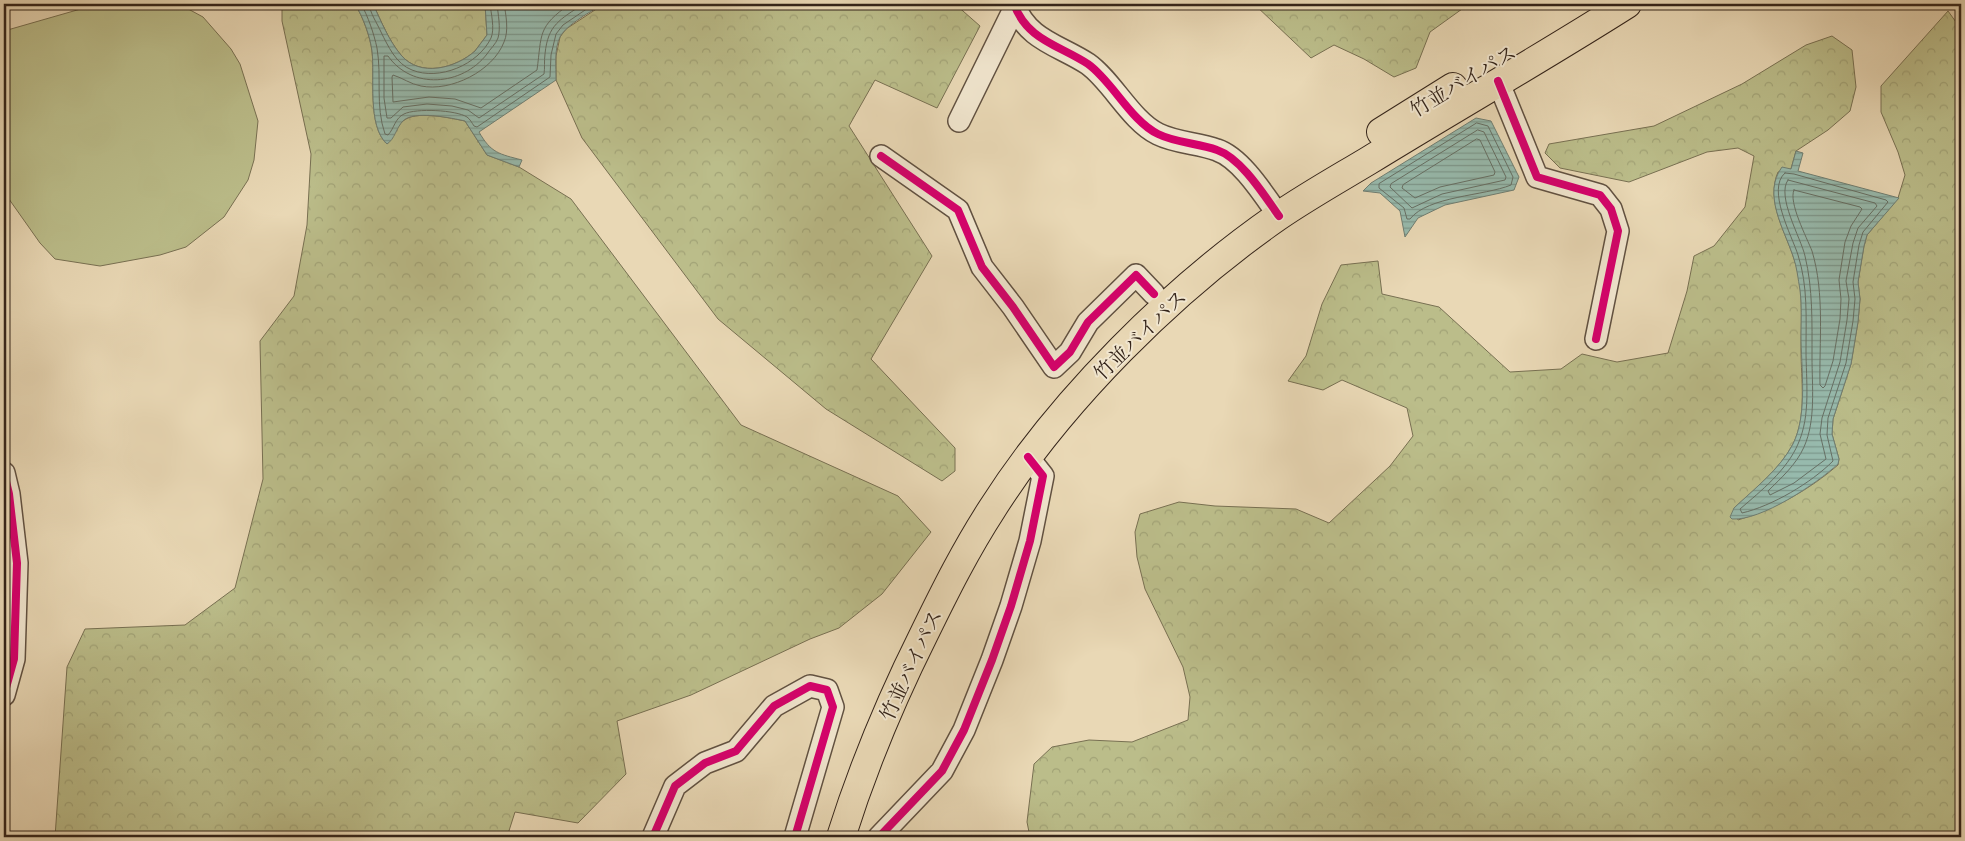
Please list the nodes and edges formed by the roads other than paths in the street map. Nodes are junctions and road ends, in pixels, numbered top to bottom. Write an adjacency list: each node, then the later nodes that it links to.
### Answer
1 (1592, 4): 7 (highway, 竹並バイパス)
2 (1627, 4): 4 (highway, 竹並バイパス)
3 (1014, 6): 5 (street); 7 (street)
4 (1498, 81): 7 (highway, 竹並バイパス); 9 (street)
5 (959, 121)
6 (881, 156): 8 (street)
7 (1274, 209): 8 (highway, 竹並バイパス); 10 (highway, 竹並バイパス)
8 (1154, 294): 15 (highway, 竹並バイパス)
9 (1596, 339)
10 (1028, 457): 16 (highway, 竹並バイパス); 17 (street)
11 (4, 473): 12 (street)
12 (4, 695)
13 (653, 837): 14 (street)
14 (795, 837)
15 (821, 837)
16 (841, 837)
17 (880, 837)

